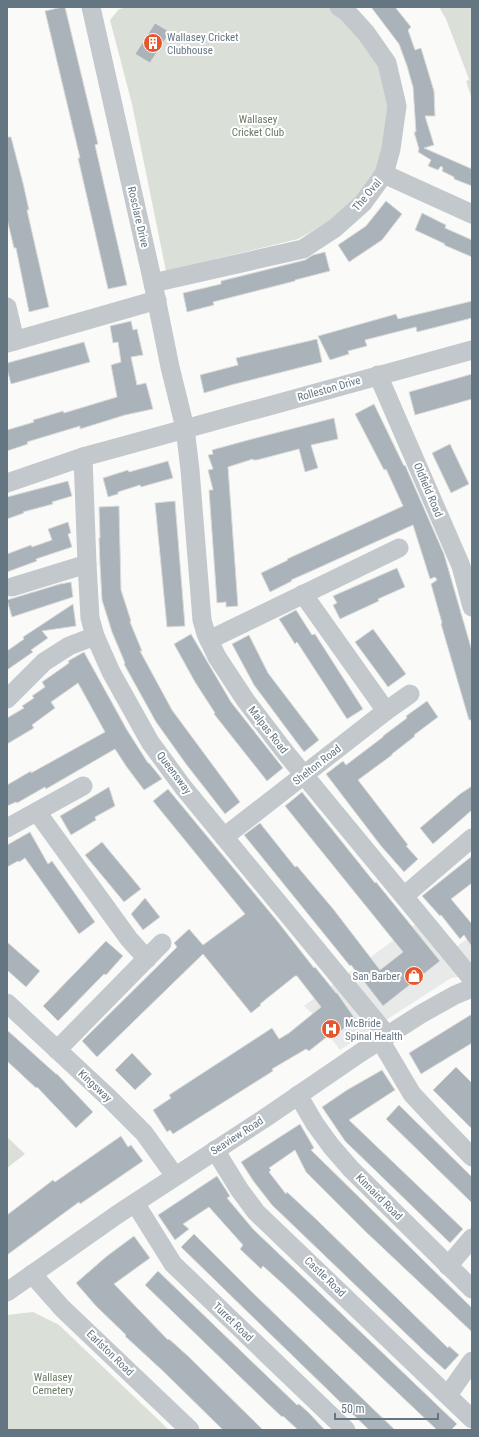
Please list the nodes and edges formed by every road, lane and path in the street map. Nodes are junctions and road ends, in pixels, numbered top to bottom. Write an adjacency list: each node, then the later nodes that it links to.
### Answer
1 (91, 7): 5 (street, Rosclare Drive)
2 (339, 7): 3 (street, The Oval)
3 (384, 174): 4 (street); 5 (street, The Oval)
4 (472, 214)
5 (155, 292): 7 (street, The Oval); 10 (street, Rosclare Drive)
6 (7, 307): 7 (street)
7 (11, 342)
8 (472, 350): 9 (street, Rolleston Drive)
9 (378, 375): 10 (street, Rolleston Drive); 15 (street, Oldfield Road)
10 (185, 428): 11 (street, Rolleston Drive); 20 (street, Malpas Road)
11 (83, 458): 12 (street, Rolleston Drive); 14 (street, Queensway)
12 (7, 483)
13 (400, 548): 17 (street)
14 (87, 564): 16 (street); 19 (street, Queensway)
15 (466, 564): 18 (street, Oldfield Road)
16 (12, 587)
17 (303, 594): 20 (street); 23 (street)
18 (472, 606)
19 (95, 636): 22 (street); 28 (street, Queensway)
20 (209, 640): 24 (street, Malpas Road)
21 (410, 694): 23 (street, Shelton Road)
22 (7, 699)
23 (386, 711): 24 (street, Shelton Road)
24 (304, 774): 28 (street, Shelton Road); 30 (street, Malpas Road)
25 (83, 786): 26 (street)
26 (37, 812): 27 (street); 32 (street)
27 (7, 828)
28 (224, 837): 36 (street, Queensway)
29 (472, 838): 30 (street)
30 (404, 896): 33 (street, Malpas Road)
31 (162, 943): 32 (street)
32 (147, 959): 37 (street)
33 (472, 979)
34 (472, 988): 36 (street, Seaview Road)
35 (7, 1003): 37 (street, Kingsway)
36 (383, 1038): 38 (street, Seaview Road); 40 (street, Queensway)
37 (57, 1050): 41 (street, Kingsway)
38 (298, 1095): 39 (street, Seaview Road); 44 (street, Kinnaird Road)
39 (215, 1150): 41 (street, Seaview Road); 49 (street, Castle Road)
40 (472, 1157)
41 (175, 1176): 42 (street, Seaview Road)
42 (135, 1203): 45 (street, Seaview Road); 52 (street, Turret Road)
43 (472, 1238): 44 (street)
44 (448, 1266): 46 (street, Kinnaird Road)
45 (32, 1274): 47 (street, Seaview Road); 51 (street, Earlston Road)
46 (472, 1289)
47 (7, 1292)
48 (472, 1361): 49 (street)
49 (448, 1395): 50 (street, Castle Road)
50 (472, 1419)
51 (190, 1430)
52 (346, 1430)

